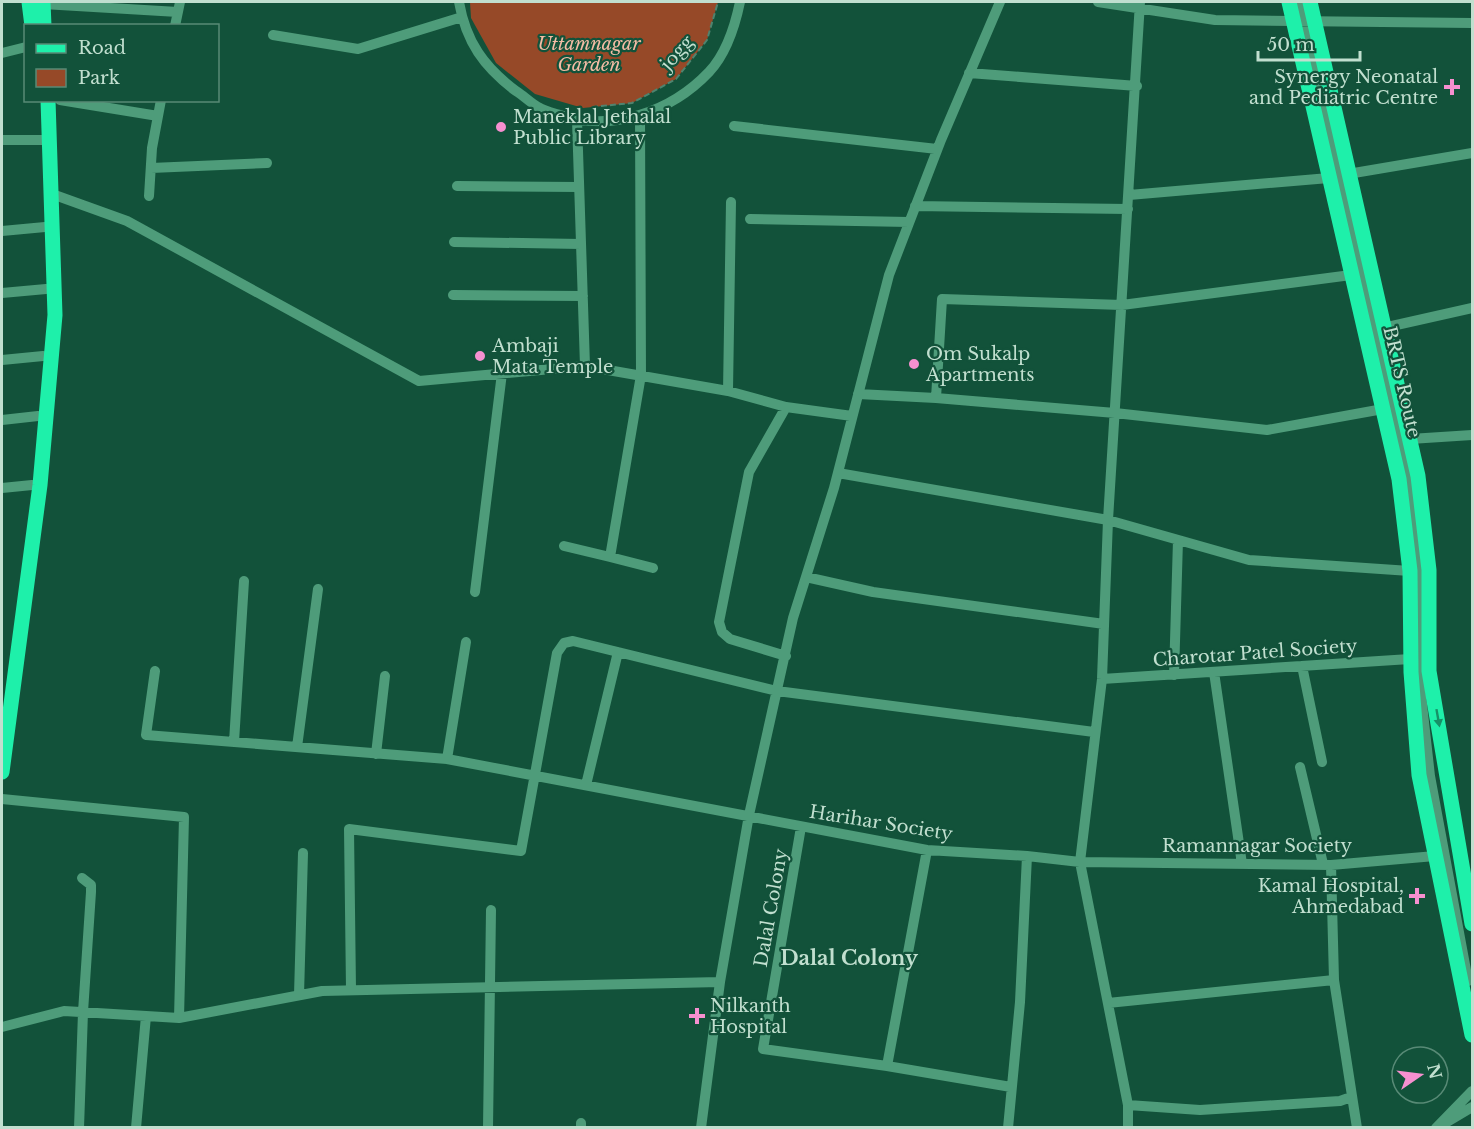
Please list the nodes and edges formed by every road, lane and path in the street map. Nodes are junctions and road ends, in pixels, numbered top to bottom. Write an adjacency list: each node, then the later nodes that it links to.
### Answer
1 (38, 2): 11 (street); 15 (main road); 16 (main road)
2 (459, 2): 12 (street)
3 (718, 2): 27 (path, jogg)
4 (740, 2): 28 (street)
5 (1000, 2): 21 (street)
6 (1098, 2): 10 (street)
7 (1289, 2): 13 (main road)
8 (1300, 2): 13 (street, BRTS Route)
9 (1310, 2): 13 (main road)
10 (1141, 5): 13 (street); 22 (street)
11 (179, 7): 17 (street)
12 (462, 17): 18 (street); 30 (street)
13 (1304, 20): 14 (street); 38 (main road); 39 (main road); 133 (street, BRTS Route)
14 (1473, 23)
15 (32, 24)
16 (44, 24)
17 (175, 24)
18 (273, 35)
19 (24, 48): 20 (street)
20 (2, 53)
21 (969, 73): 22 (street); 34 (street)
22 (1137, 86): 43 (street)
23 (40, 102): 33 (main road)
24 (48, 102): 42 (main road)
25 (72, 102): 29 (street)
26 (161, 102): 29 (street)
27 (583, 108)
28 (640, 115): 30 (street); 66 (street)
29 (158, 116): 37 (street)
30 (577, 120): 41 (street)
31 (734, 126): 34 (street)
32 (2, 140): 33 (street)
33 (44, 140): 50 (main road)
34 (937, 149): 46 (street)
35 (1473, 153): 38 (street)
36 (267, 163): 37 (street)
37 (151, 168): 44 (street)
38 (1348, 174): 61 (main road)
39 (1329, 178): 43 (street); 54 (main road)
40 (457, 186): 41 (street)
41 (579, 187): 53 (street)
42 (52, 195): 65 (street); 112 (main road)
43 (1129, 195): 47 (street)
44 (148, 196)
45 (731, 202): 67 (street)
46 (915, 206): 47 (street); 49 (street)
47 (1128, 209): 59 (street)
48 (750, 219): 49 (street)
49 (909, 222): 68 (street)
50 (45, 227): 51 (street); 55 (main road)
51 (2, 231)
52 (454, 242): 53 (street)
53 (581, 244): 58 (street)
54 (1351, 275): 59 (street); 71 (main road)
55 (46, 289): 56 (street); 62 (main road)
56 (2, 293)
57 (453, 295): 58 (street)
58 (583, 296): 64 (street)
59 (1122, 305): 69 (street); 72 (street)
60 (1473, 308): 61 (street)
61 (1383, 328): 77 (main road)
62 (43, 356): 63 (street); 73 (main road)
63 (2, 360)
64 (585, 366): 65 (street); 66 (street)
65 (502, 374): 90 (street)
66 (641, 375): 67 (street); 84 (street)
67 (728, 390): 70 (street)
68 (858, 394): 69 (street); 74 (street)
69 (936, 398): 72 (street)
70 (786, 407): 74 (street); 95 (street)
71 (1383, 409): 72 (street); 86 (main road)
72 (1115, 412): 81 (street)
73 (38, 416): 75 (street); 79 (main road)
74 (852, 416): 78 (street)
75 (2, 420)
76 (1473, 435): 77 (street)
77 (1410, 439): 127 (main road, one-way to 127)
78 (838, 473): 81 (street); 87 (street)
79 (32, 485): 80 (street); 104 (main road)
80 (2, 488)
81 (1108, 520): 82 (street); 91 (street)
82 (1178, 540): 86 (street); 100 (street)
83 (564, 546): 84 (street)
84 (610, 557): 85 (street)
85 (653, 568)
86 (1410, 571): 96 (main road)
87 (806, 577): 91 (street); 95 (street)
88 (244, 581): 106 (street)
89 (318, 589): 107 (street)
90 (475, 592)
91 (1104, 624): 94 (street)
92 (466, 642): 109 (street)
93 (618, 652): 103 (street); 113 (street); 114 (street)
94 (1103, 653): 102 (street); 105 (street)
95 (786, 656): 103 (street)
96 (1410, 659): 97 (street, Charotar Patel Society); 121 (main road)
97 (1302, 666): 99 (street, Charotar Patel Society); 110 (street)
98 (155, 671): 106 (street, Harihar Society)
99 (1214, 672): 100 (street, Charotar Patel Society); 123 (street)
100 (1174, 675): 102 (street, Charotar Patel Society)
101 (385, 676): 108 (street)
102 (1102, 679): 105 (street)
103 (777, 691): 105 (street); 116 (street)
104 (2, 726)
105 (1095, 727): 122 (street)
106 (234, 742): 107 (street, Harihar Society)
107 (297, 747): 108 (street, Harihar Society)
108 (376, 754): 109 (street, Harihar Society)
109 (447, 759): 113 (street, Harihar Society)
110 (1322, 762)
111 (1300, 767): 124 (street)
112 (2, 772)
113 (534, 775): 114 (street, Harihar Society); 131 (street)
114 (586, 785): 116 (street, Harihar Society)
115 (2, 799): 137 (street)
116 (749, 815): 117 (street, Harihar Society); 129 (street)
117 (801, 827): 118 (street, Harihar Society); 140 (street, Dalal Colony)
118 (927, 850): 120 (street, Harihar Society); 140 (street)
119 (303, 853): 132 (street)
120 (1027, 856): 122 (street, Harihar Society); 141 (street)
121 (1435, 856): 124 (street, Ramannagar Society); 139 (main road)
122 (1080, 862): 123 (street, Ramannagar Society); 134 (street)
123 (1242, 864): 124 (street, Ramannagar Society)
124 (1327, 865): 128 (street)
125 (82, 878): 135 (street)
126 (491, 910): 130 (street)
127 (1473, 924)
128 (1334, 980): 134 (street); 143 (street)
129 (720, 982): 130 (street); 149 (street)
130 (488, 988): 131 (street); 148 (street)
131 (351, 990): 132 (street)
132 (298, 995): 137 (street)
133 (1473, 1001)
134 (1108, 1003): 144 (street)
135 (83, 1012): 136 (street); 138 (street); 146 (street)
136 (146, 1016): 137 (street); 147 (street)
137 (179, 1018)
138 (2, 1027)
139 (1473, 1035)
140 (888, 1066): 141 (street)
141 (1011, 1087): 150 (street)
142 (1473, 1091): 153 (street)
143 (1351, 1097): 144 (street); 152 (street)
144 (1128, 1105): 151 (street)
145 (1473, 1107): 153 (street)
146 (79, 1128)
147 (136, 1128)
148 (488, 1128)
149 (701, 1128)
150 (1008, 1128)
151 (1128, 1128)
152 (1357, 1128)
153 (1438, 1128)

